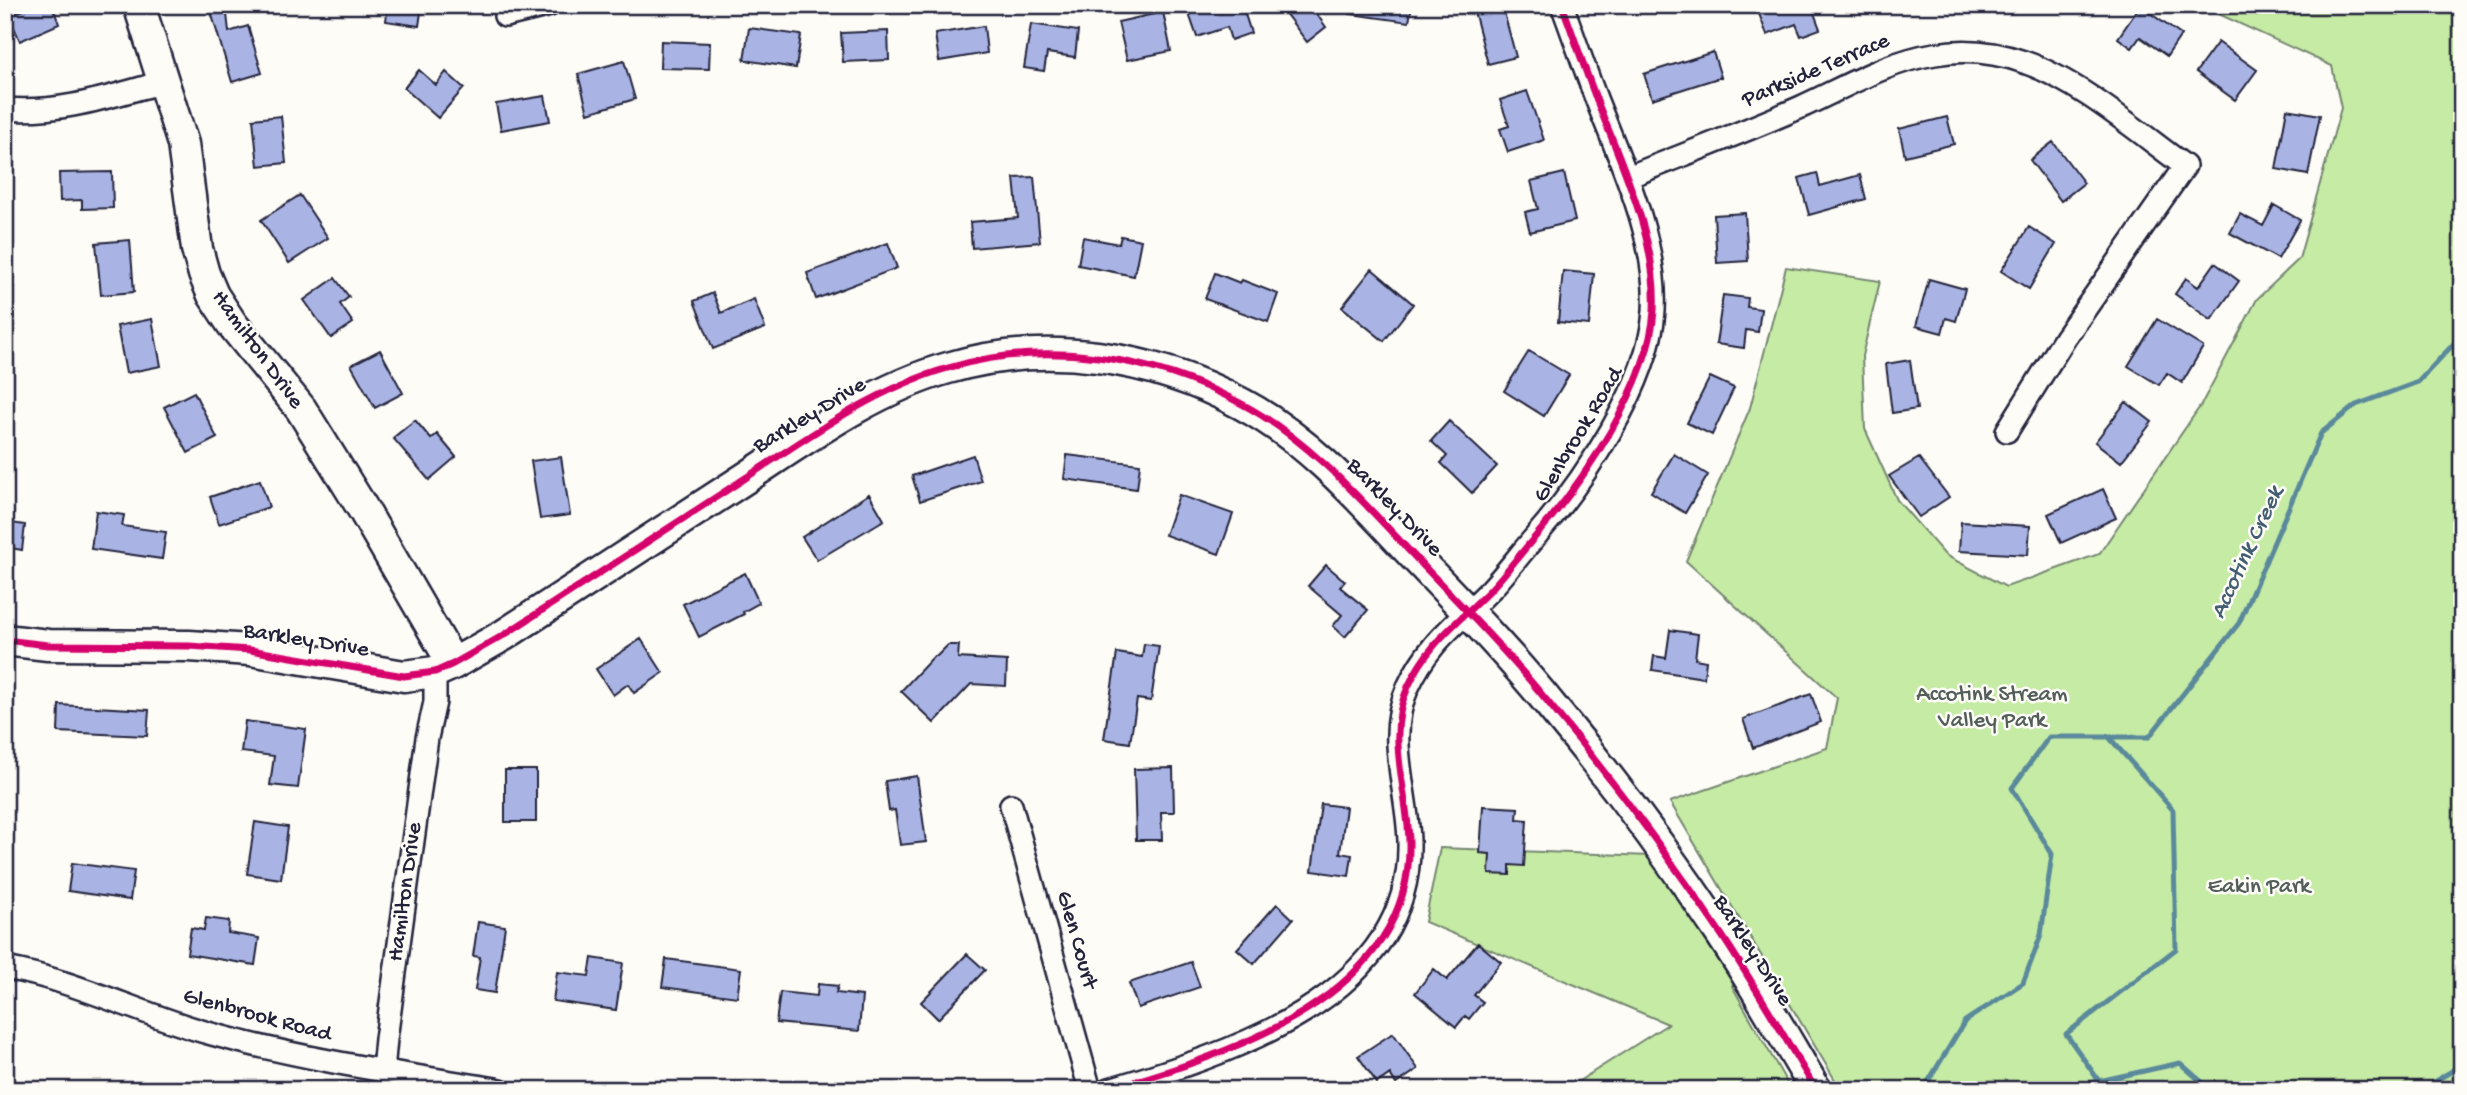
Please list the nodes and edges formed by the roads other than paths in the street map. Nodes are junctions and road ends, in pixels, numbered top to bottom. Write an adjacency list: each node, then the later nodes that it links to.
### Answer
1 (139, 5): 5 (street, Hamilton Drive)
2 (550, 5): 4 (street)
3 (1562, 5): 7 (street, Glenbrook Road)
4 (505, 16)
5 (163, 82): 6 (street); 11 (street, Hamilton Drive)
6 (5, 109)
7 (1628, 177): 8 (street, Parkside Terrace); 9 (street, Glenbrook Road)
8 (2007, 431)
9 (1467, 611): 11 (street, Barkley Drive); 17 (street, Glenbrook Road); 18 (street, Barkley Drive)
10 (5, 640): 11 (street, Barkley Drive)
11 (444, 668): 14 (street, Hamilton Drive)
12 (1010, 805): 16 (street, Glen Court)
13 (5, 968): 14 (street, Glenbrook Road)
14 (382, 1080): 15 (street, Glenbrook Road)
15 (501, 1090)
16 (1090, 1090)
17 (1106, 1090)
18 (1816, 1090)

